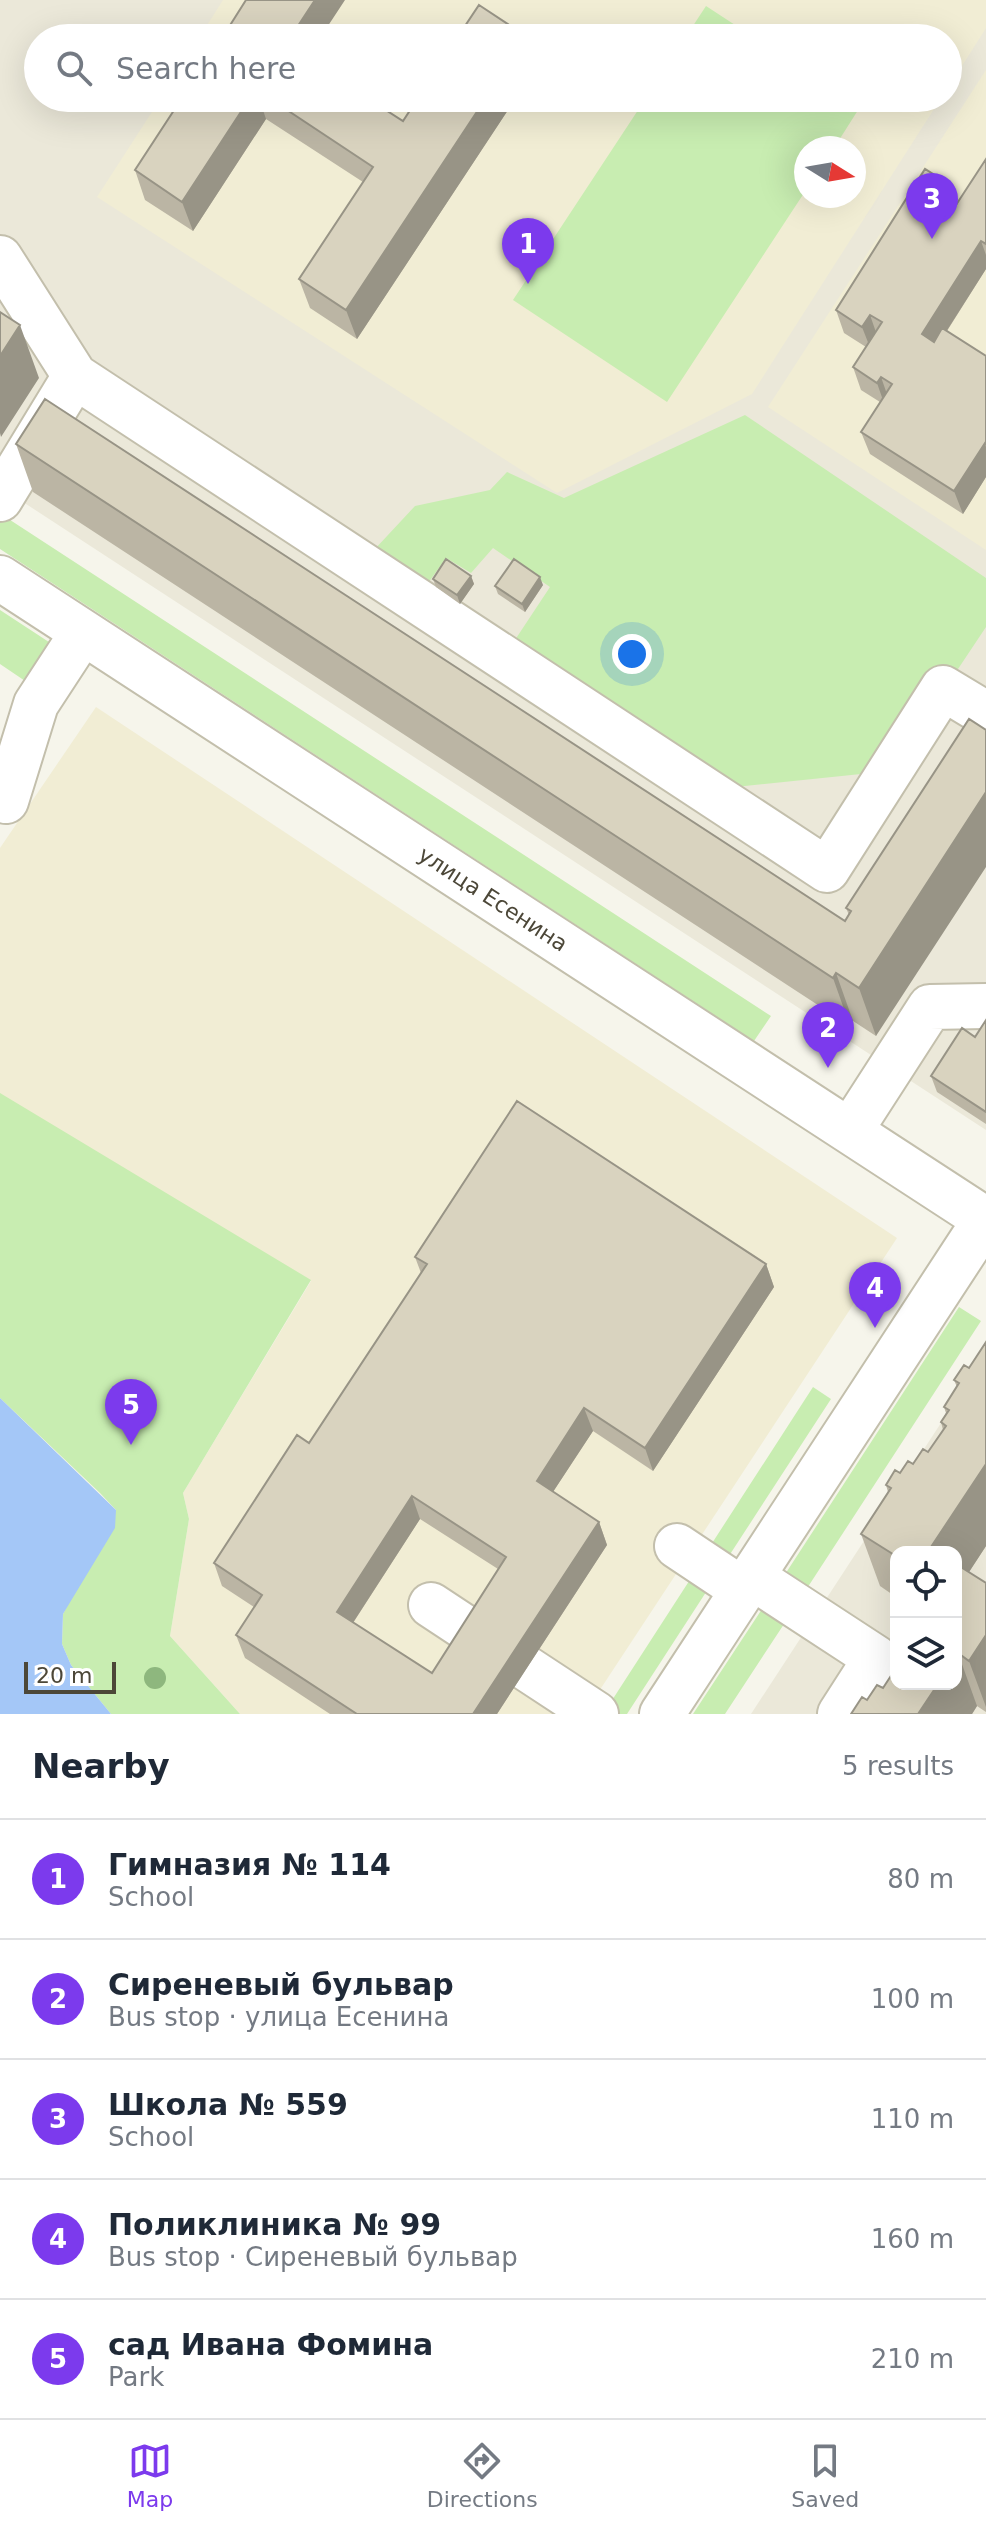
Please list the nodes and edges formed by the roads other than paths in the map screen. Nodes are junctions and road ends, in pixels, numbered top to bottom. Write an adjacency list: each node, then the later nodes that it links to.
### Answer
1 (0, 259): 2 (street)
2 (75, 376): 3 (street); 6 (street)
3 (0, 499)
4 (0, 578): 5 (street, улица Есенина)
5 (83, 632): 7 (street); 9 (street, улица Есенина)
6 (986, 714)
7 (6, 801)
8 (986, 1006): 9 (street)
9 (850, 1131): 10 (street, улица Есенина)
10 (986, 1220): 12 (street)
11 (677, 1546): 12 (street)
12 (748, 1583): 17 (street); 18 (street)
13 (431, 1605): 14 (street)
14 (478, 1636)
15 (526, 1668): 16 (street)
16 (596, 1714)
17 (662, 1714)
18 (840, 1714)

